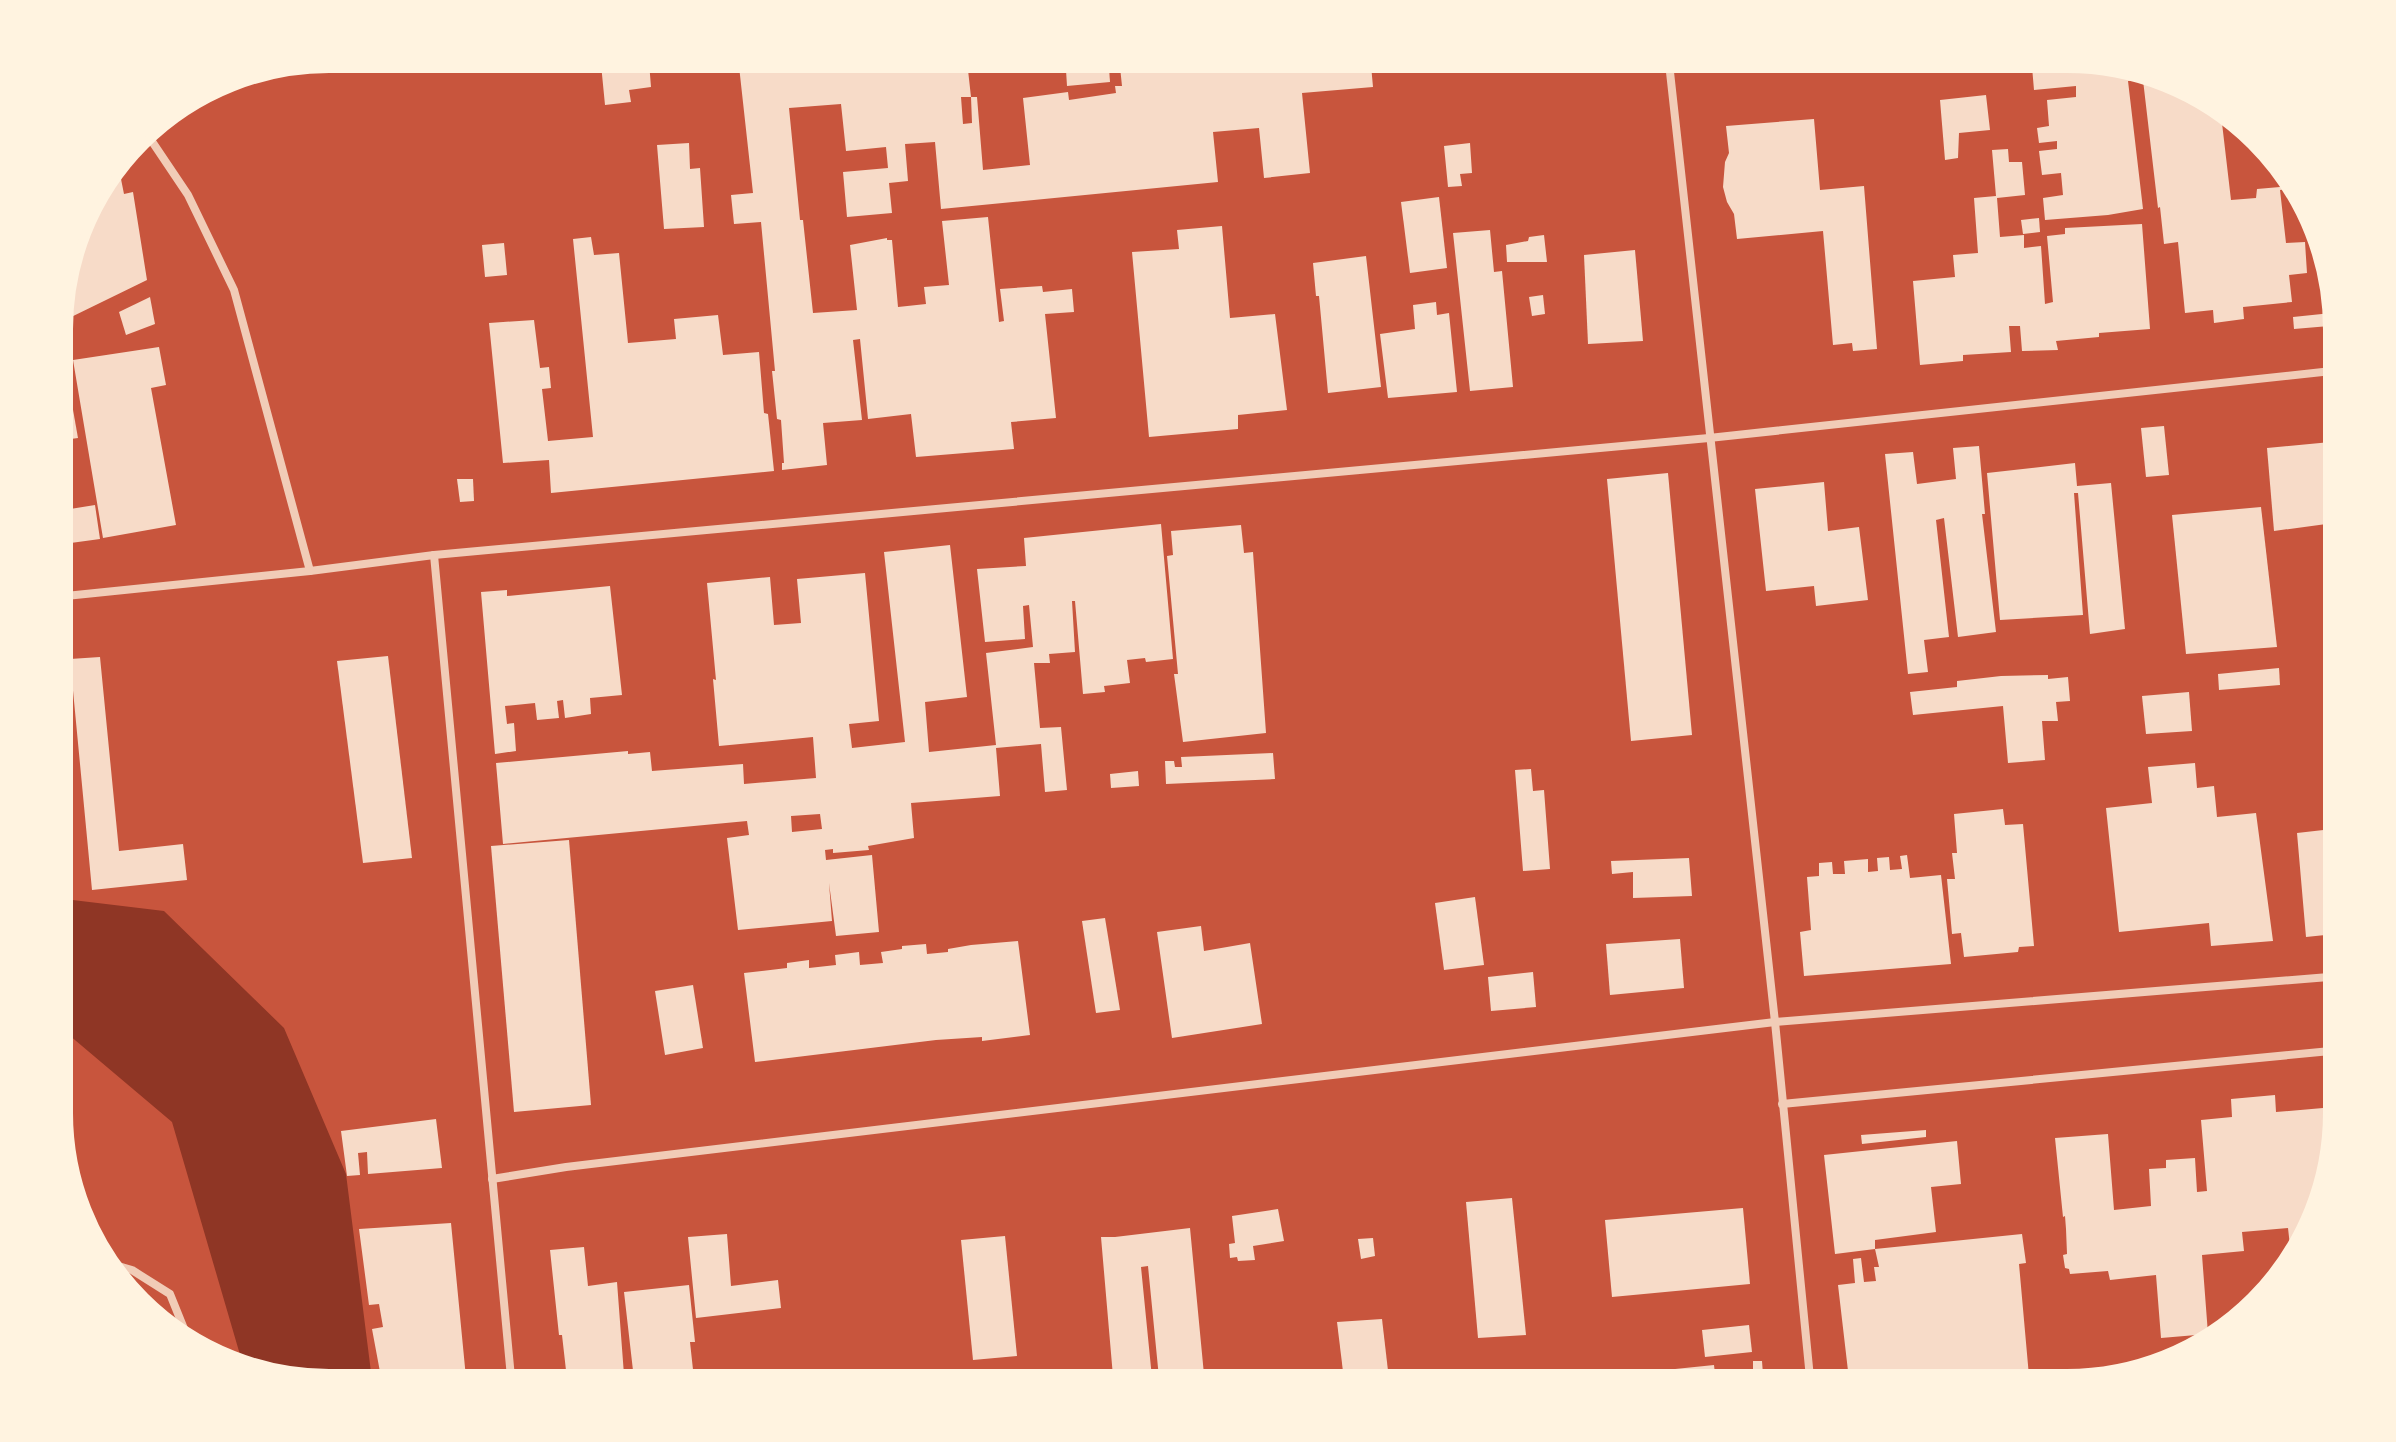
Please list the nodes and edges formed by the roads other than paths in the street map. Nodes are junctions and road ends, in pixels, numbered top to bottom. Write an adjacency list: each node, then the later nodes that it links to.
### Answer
1 (1670, 68): 4 (street)
2 (151, 139): 6 (street)
3 (2327, 372): 4 (street)
4 (1709, 438): 5 (street); 9 (street)
5 (434, 555): 6 (street); 12 (street)
6 (310, 571): 7 (street)
7 (68, 596)
8 (2327, 977): 9 (street)
9 (1775, 1022): 11 (street); 12 (street)
10 (2327, 1051): 11 (street)
11 (1782, 1104): 15 (street)
12 (492, 1179): 16 (street)
13 (118, 1266): 14 (street)
14 (184, 1329)
15 (1809, 1373)
16 (511, 1374)

